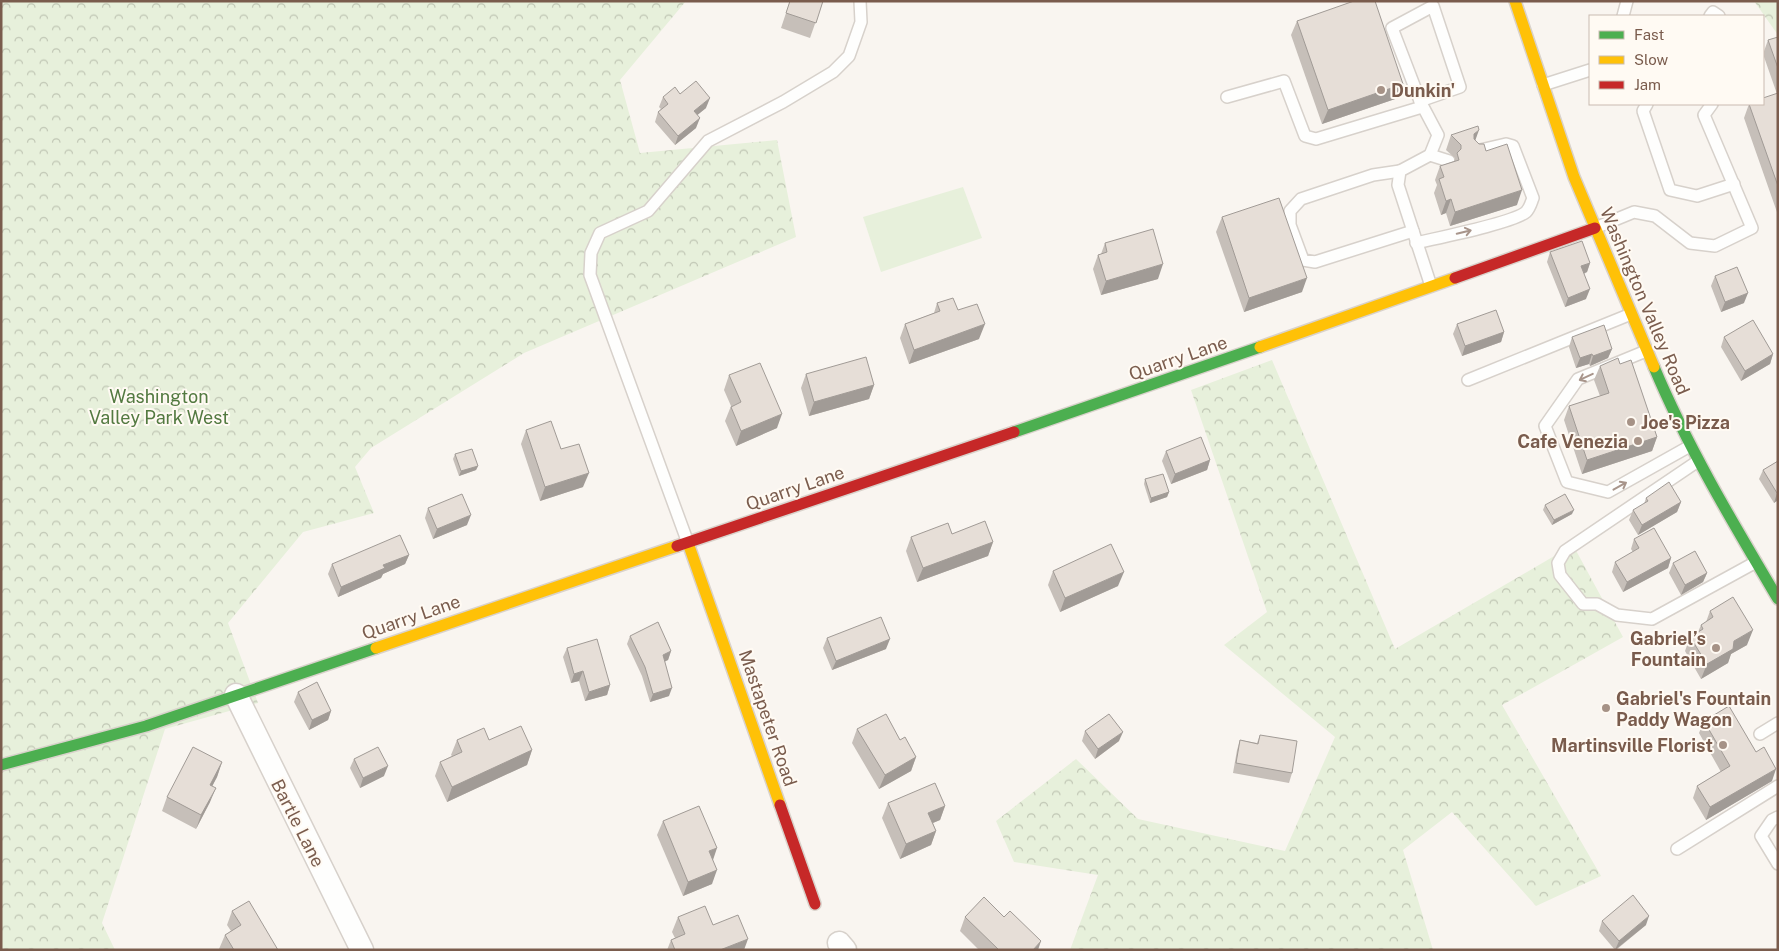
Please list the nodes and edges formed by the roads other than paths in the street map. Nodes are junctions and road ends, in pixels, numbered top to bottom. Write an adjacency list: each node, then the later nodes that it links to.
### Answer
1 (860, 1): 25 (lane)
2 (1515, 1): 6 (street, Washington Valley Road)
3 (1627, 1): 4 (lane)
4 (1623, 15)
5 (1589, 70): 6 (lane)
6 (1543, 85): 16 (street, Washington Valley Road)
7 (1227, 97): 8 (lane)
8 (1421, 104): 8 (lane); 12 (lane)
9 (1647, 105): 15 (lane)
10 (1711, 105): 15 (lane)
11 (1476, 151): 18 (lane, one-way to 11)
12 (1430, 155): 13 (lane); 14 (lane)
13 (1449, 160)
14 (1400, 171): 17 (lane); 17 (lane)
15 (1734, 184): 16 (lane)
16 (1595, 228): 19 (street, Quarry Lane); 20 (street, Washington Valley Road)
17 (1413, 231): 18 (lane)
18 (1416, 243): 19 (lane)
19 (1430, 286): 25 (street, Quarry Lane)
20 (1630, 314): 21 (street, Washington Valley Road); 22 (lane)
21 (1646, 351): 23 (street, Washington Valley Road); 23 (lane, one-way to 23)
22 (1468, 380)
23 (1690, 446): 24 (street, Washington Valley Road)
24 (1698, 461): 26 (street, Washington Valley Road); 26 (lane)
25 (688, 543): 28 (street, Quarry Lane); 36 (street, Mastapeter Road)
26 (1756, 562): 27 (street, Washington Valley Road)
27 (1778, 599)
28 (236, 695): 31 (street, Quarry Lane); 37 (street, Bartle Lane)
29 (1778, 723): 30 (lane)
30 (1760, 734)
31 (1, 766)
32 (1778, 786): 34 (lane)
33 (1778, 817): 35 (lane)
34 (1677, 849)
35 (1778, 864)
36 (815, 904)
37 (362, 950)

